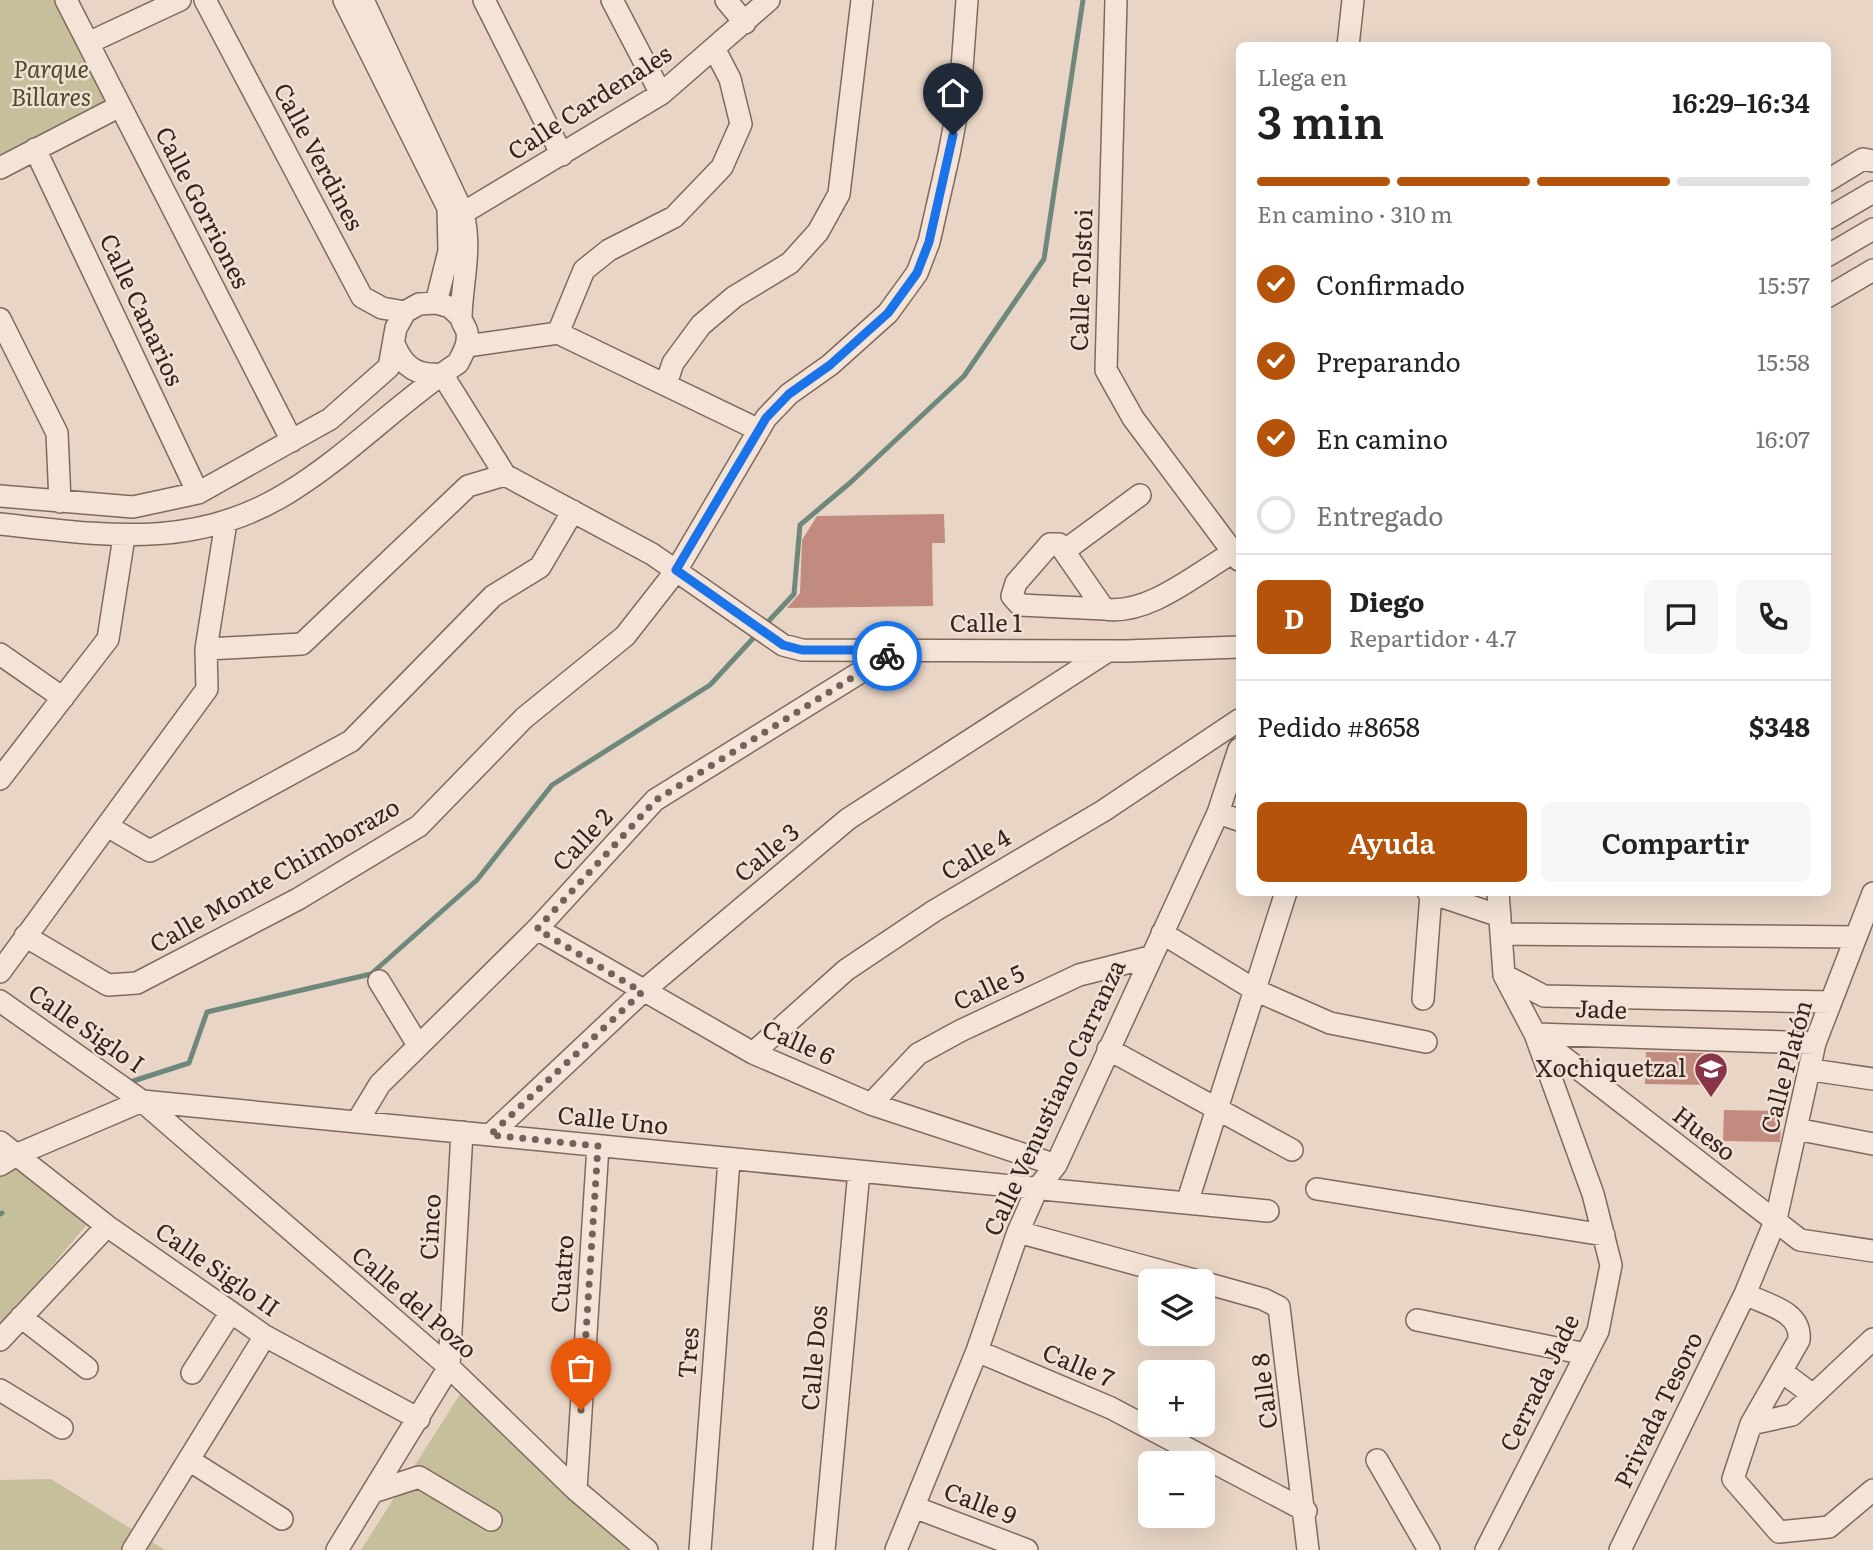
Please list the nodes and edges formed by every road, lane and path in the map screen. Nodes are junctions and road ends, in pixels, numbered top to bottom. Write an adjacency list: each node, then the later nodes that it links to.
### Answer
1 (66, 0): 16 (street, Calle Gorriones)
2 (180, 0): 16 (street)
3 (205, 0): 33 (street, Calle Verdines)
4 (344, 0): 32 (street)
5 (363, 0): 26 (street)
6 (484, 0): 21 (street)
7 (612, 0): 18 (street)
8 (726, 0): 14 (street)
9 (769, 0): 14 (street, Calle Cardenales)
10 (862, 0): 40 (street)
11 (967, 0): 41 (street, Calle Monte Chimborazo)
12 (1116, 0): 53 (street, Calle Tolstoi)
13 (1353, 0): 15 (street)
14 (745, 23): 17 (street, Calle Cardenales)
15 (1348, 42)
16 (88, 43): 19 (street, Calle Gorriones)
17 (715, 50): 18 (street, Calle Cardenales); 36 (street)
18 (660, 94): 21 (street, Calle Cardenales)
19 (120, 106): 20 (street); 42 (street, Calle Gorriones)
20 (35, 149): 23 (street); 44 (street, Calle Canarios)
21 (562, 155): 26 (street, Calle Cardenales)
22 (1873, 161): 24 (street)
23 (0, 168)
24 (1831, 179)
25 (1873, 192): 27 (street)
26 (463, 214): 34 (street)
27 (1831, 217)
28 (1873, 229): 29 (street)
29 (1831, 254)
30 (1873, 270): 31 (street)
31 (1831, 294)
32 (436, 303): 33 (street); 34 (street)
33 (405, 312): 37 (street)
34 (461, 317): 38 (street)
35 (0, 319): 47 (street)
36 (558, 333): 38 (street); 40 (street)
37 (395, 346): 39 (street); 42 (street)
38 (467, 346): 39 (street)
39 (442, 374): 43 (street); 49 (street)
40 (666, 384): 41 (street)
41 (759, 430): 54 (street, Calle Monte Chimborazo)
42 (292, 441): 44 (street)
43 (505, 475): 48 (street, Calle 1); 57 (street)
44 (198, 493): 47 (street)
45 (1140, 495): 52 (street)
46 (0, 496): 47 (street)
47 (60, 502)
48 (573, 511): 54 (street, Calle 1); 67 (street)
49 (226, 522): 51 (street); 57 (street)
50 (0, 524): 51 (street)
51 (124, 537): 61 (street)
52 (1063, 551): 55 (street); 55 (street)
53 (1235, 557): 55 (street)
54 (676, 570): 58 (street, Calle 1); 76 (street, Calle Monte Chimborazo)
55 (1104, 609)
56 (1236, 648): 59 (street, Calle 1)
57 (206, 649): 67 (street)
58 (895, 650): 59 (street, Calle 1); 74 (street, Calle 2)
59 (1108, 651): 83 (street, Calle 3)
60 (0, 654): 61 (street)
61 (63, 698): 64 (street)
62 (1236, 722): 92 (street, Calle 4)
63 (1236, 758): 65 (street, Calle Venustiano Carranza)
64 (0, 779)
65 (1218, 813): 66 (street); 75 (street, Calle Venustiano Carranza)
66 (1236, 819)
67 (107, 826): 76 (street)
68 (1873, 893): 77 (street, Calle Platón)
69 (1285, 896): 82 (street)
70 (1429, 896): 84 (street)
71 (1436, 896): 73 (street)
72 (1498, 896): 73 (street)
73 (1501, 925): 77 (street); 80 (street)
74 (537, 929): 83 (street, Calle 6); 90 (street, Calle 2)
75 (1162, 933): 78 (street, Calle Venustiano Carranza); 82 (street)
76 (26, 936): 79 (street)
77 (1856, 937): 86 (street, Calle Platón)
78 (1150, 957): 91 (street, Calle Venustiano Carranza); 96 (street, Calle 5)
79 (0, 972)
80 (1504, 975): 86 (street); 87 (street)
81 (379, 981): 90 (street)
82 (1255, 990): 88 (street); 97 (street)
83 (642, 992): 92 (street, Calle 6); 101 (street, Calle 3)
84 (1423, 999)
85 (0, 1001): 95 (street, Calle Siglo I)
86 (1831, 1002): 89 (street, Calle Platón)
87 (1535, 1034): 89 (street, Jade); 113 (street, Hueso); 116 (street, Cerrada Jade)
88 (1426, 1042)
89 (1815, 1043): 93 (street, Calle Platón)
90 (418, 1045): 98 (street, Calle 2)
91 (1108, 1049): 97 (street); 107 (street, Calle Venustiano Carranza)
92 (753, 1053): 96 (street, Calle 6)
93 (1812, 1070): 94 (street); 99 (street, Calle Platón)
94 (1873, 1080)
95 (142, 1101): 98 (street, Calle Uno); 105 (street); 129 (street, Calle del Pozo)
96 (871, 1104): 107 (street, Calle 6)
97 (1217, 1108): 104 (street); 111 (street)
98 (358, 1122): 100 (street, Calle Uno)
99 (1796, 1129): 102 (street); 113 (street, Calle Platón)
100 (463, 1132): 101 (street, Calle Uno); 129 (street, Cinco)
101 (490, 1135): 103 (street, Calle Uno)
102 (1873, 1144)
103 (598, 1146): 106 (street, Calle Uno); 140 (street, Cuatro)
104 (1292, 1150)
105 (6, 1154): 114 (street, Calle Siglo II)
106 (729, 1160): 108 (street, Calle Uno); 150 (street, Tres)
107 (1056, 1165): 109 (street, Calle Venustiano Carranza)
108 (859, 1171): 109 (street, Calle Uno); 151 (street, Calle Dos)
109 (1037, 1189): 111 (street, Calle Uno); 115 (street, Calle Venustiano Carranza)
110 (1317, 1189): 116 (street)
111 (1187, 1203): 112 (street, Calle Uno)
112 (1268, 1211)
113 (1776, 1219): 117 (street, Hueso); 120 (street, Privada Tesoro)
114 (107, 1226): 121 (street, Calle Siglo II); 122 (street)
115 (1018, 1232): 118 (street, Calle 8); 127 (street, Calle Venustiano Carranza)
116 (1604, 1235): 128 (street, Cerrada Jade)
117 (1873, 1251)
118 (1153, 1269)
119 (1215, 1286): 144 (street, Calle 8)
120 (1745, 1294): 131 (street); 157 (street, Privada Tesoro)
121 (232, 1312): 124 (street, Calle Siglo II); 132 (street)
122 (22, 1317): 126 (street); 130 (street)
123 (1417, 1320): 128 (street)
124 (265, 1336): 135 (street, Calle Siglo II); 138 (street)
125 (1873, 1339): 134 (street)
126 (0, 1340)
127 (977, 1351): 143 (street, Calle Venustiano Carranza); 144 (street, Calle 7)
128 (1586, 1354): 156 (street, Cerrada Jade)
129 (449, 1367): 135 (street); 140 (street, Calle del Pozo)
130 (87, 1368)
131 (1781, 1371): 134 (street); 136 (street)
132 (192, 1373)
133 (0, 1390): 137 (street)
134 (1813, 1395): 136 (street)
135 (419, 1419): 142 (street)
136 (1751, 1424): 141 (street)
137 (62, 1428)
138 (189, 1460): 145 (street); 147 (street)
139 (1377, 1460): 155 (street)
140 (576, 1490): 149 (street, Calle del Pozo)
141 (1873, 1490)
142 (373, 1492): 146 (street); 148 (street)
143 (914, 1507): 152 (street, Calle Venustiano Carranza); 153 (street, Calle 9)
144 (1306, 1511): 154 (street, Calle 8)
145 (282, 1519)
146 (491, 1520)
147 (133, 1550)
148 (337, 1550)
149 (647, 1550)
150 (700, 1550)
151 (824, 1550)
152 (896, 1550)
153 (1027, 1550)
154 (1308, 1550)
155 (1429, 1550)
156 (1486, 1550)
157 (1620, 1550)

